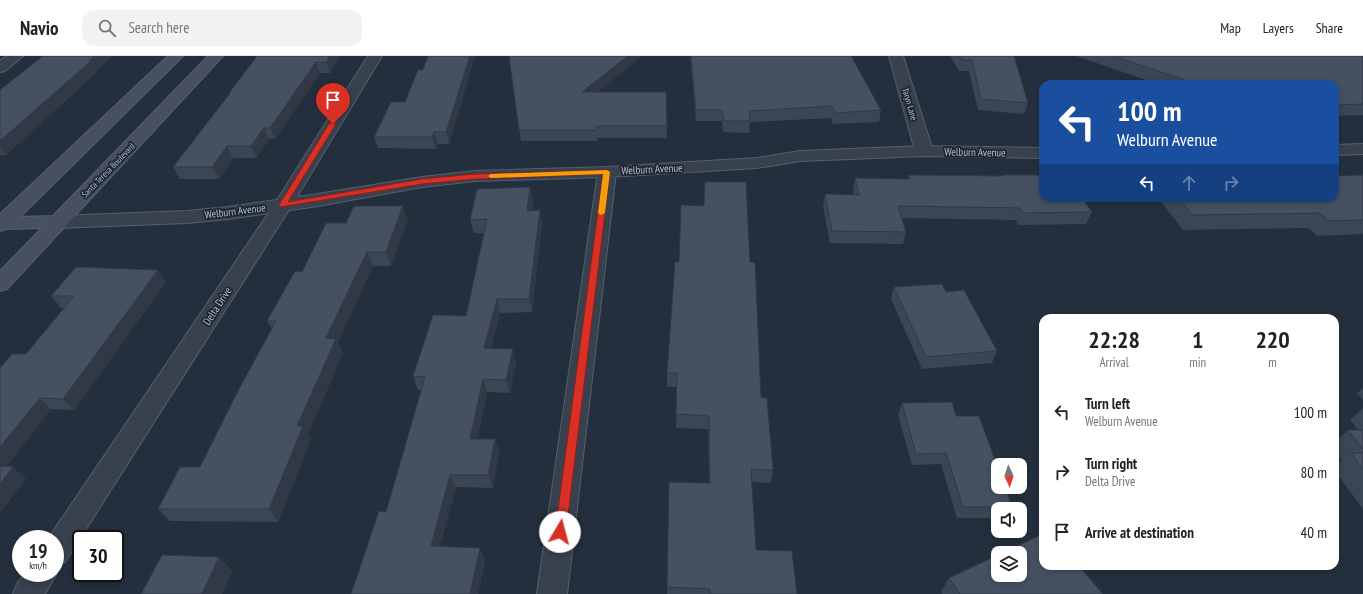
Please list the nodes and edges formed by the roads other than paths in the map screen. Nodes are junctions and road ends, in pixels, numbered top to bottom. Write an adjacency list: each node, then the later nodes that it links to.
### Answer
1 (16, 56): 6 (street)
2 (176, 56): 14 (main road)
3 (216, 56): 13 (main road, Santa Teresa Boulevard)
4 (375, 56): 12 (street, Delta Drive)
5 (896, 56): 9 (street, Taryn Lane)
6 (0, 68)
7 (1363, 149): 8 (street)
8 (1339, 150)
9 (924, 151): 10 (street, Welburn Avenue); 11 (street, Welburn Avenue)
10 (1039, 153)
11 (607, 172): 12 (street, Welburn Avenue); 19 (street)
12 (283, 205): 13 (street, Welburn Avenue); 16 (street, Delta Drive)
13 (58, 222): 14 (main road, Welburn Avenue); 15 (main road, Santa Teresa Boulevard)
14 (1, 223)
15 (0, 284)
16 (64, 539)
17 (36, 582): 18 (street)
18 (28, 594)
19 (552, 594)

